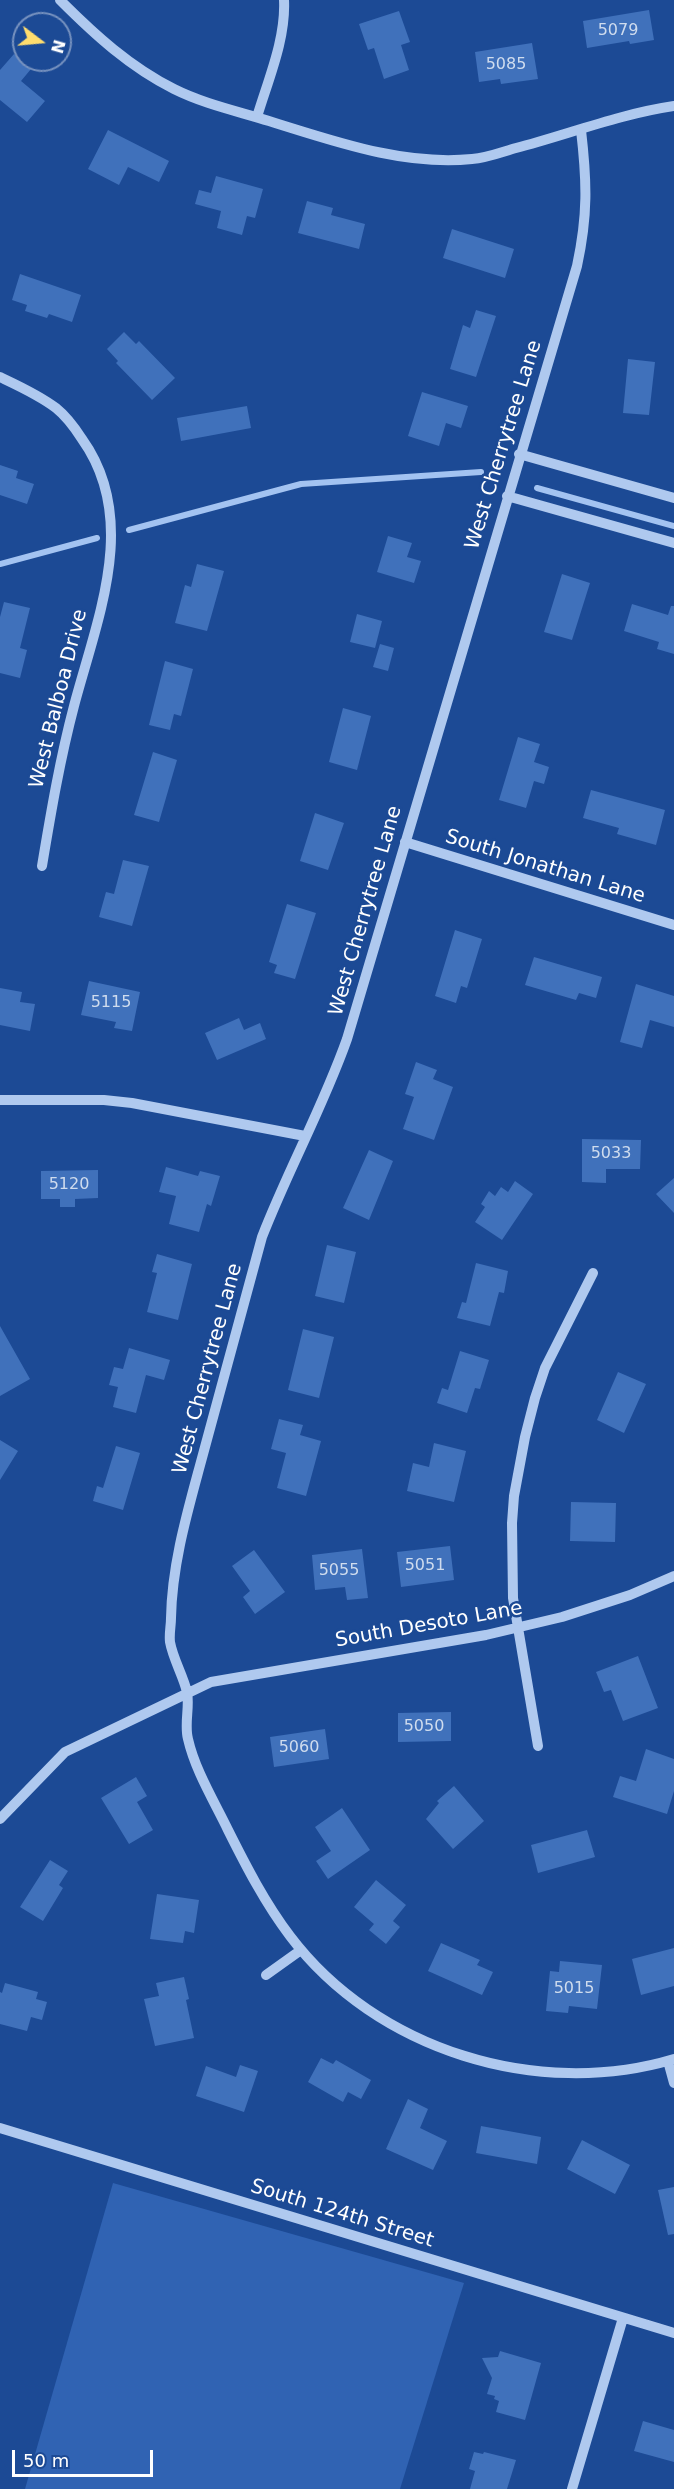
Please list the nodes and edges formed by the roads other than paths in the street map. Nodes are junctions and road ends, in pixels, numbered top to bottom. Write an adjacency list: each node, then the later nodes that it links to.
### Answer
1 (60, 0): 4 (street)
2 (284, 0): 4 (street)
3 (674, 106): 5 (street)
4 (257, 117): 5 (street)
5 (580, 130): 7 (street, West Cherrytree Lane)
6 (0, 377): 12 (street, West Balboa Drive)
7 (519, 454): 8 (street, West Cherrytree Lane); 9 (street)
8 (507, 496): 10 (street); 11 (street, West Cherrytree Lane)
9 (674, 498)
10 (674, 543)
11 (405, 842): 13 (street, South Jonathan Lane); 15 (street, West Cherrytree Lane)
12 (42, 866)
13 (674, 925)
14 (0, 1100): 15 (street)
15 (305, 1136): 19 (street, West Cherrytree Lane)
16 (593, 1273): 18 (street)
17 (674, 1576): 18 (street, South Desoto Lane)
18 (519, 1627): 19 (street, South Desoto Lane); 20 (street)
19 (187, 1694): 21 (street, South Desoto Lane); 22 (street, West Cherrytree Lane)
20 (538, 1746)
21 (0, 1819)
22 (301, 1950): 23 (street); 24 (street, West Cherrytree Lane)
23 (266, 1975)
24 (671, 2060): 25 (street)
25 (674, 2083)
26 (0, 2128): 27 (street, South 124th Street)
27 (623, 2318): 28 (street, South 124th Street); 29 (street)
28 (674, 2333)
29 (572, 2489)

